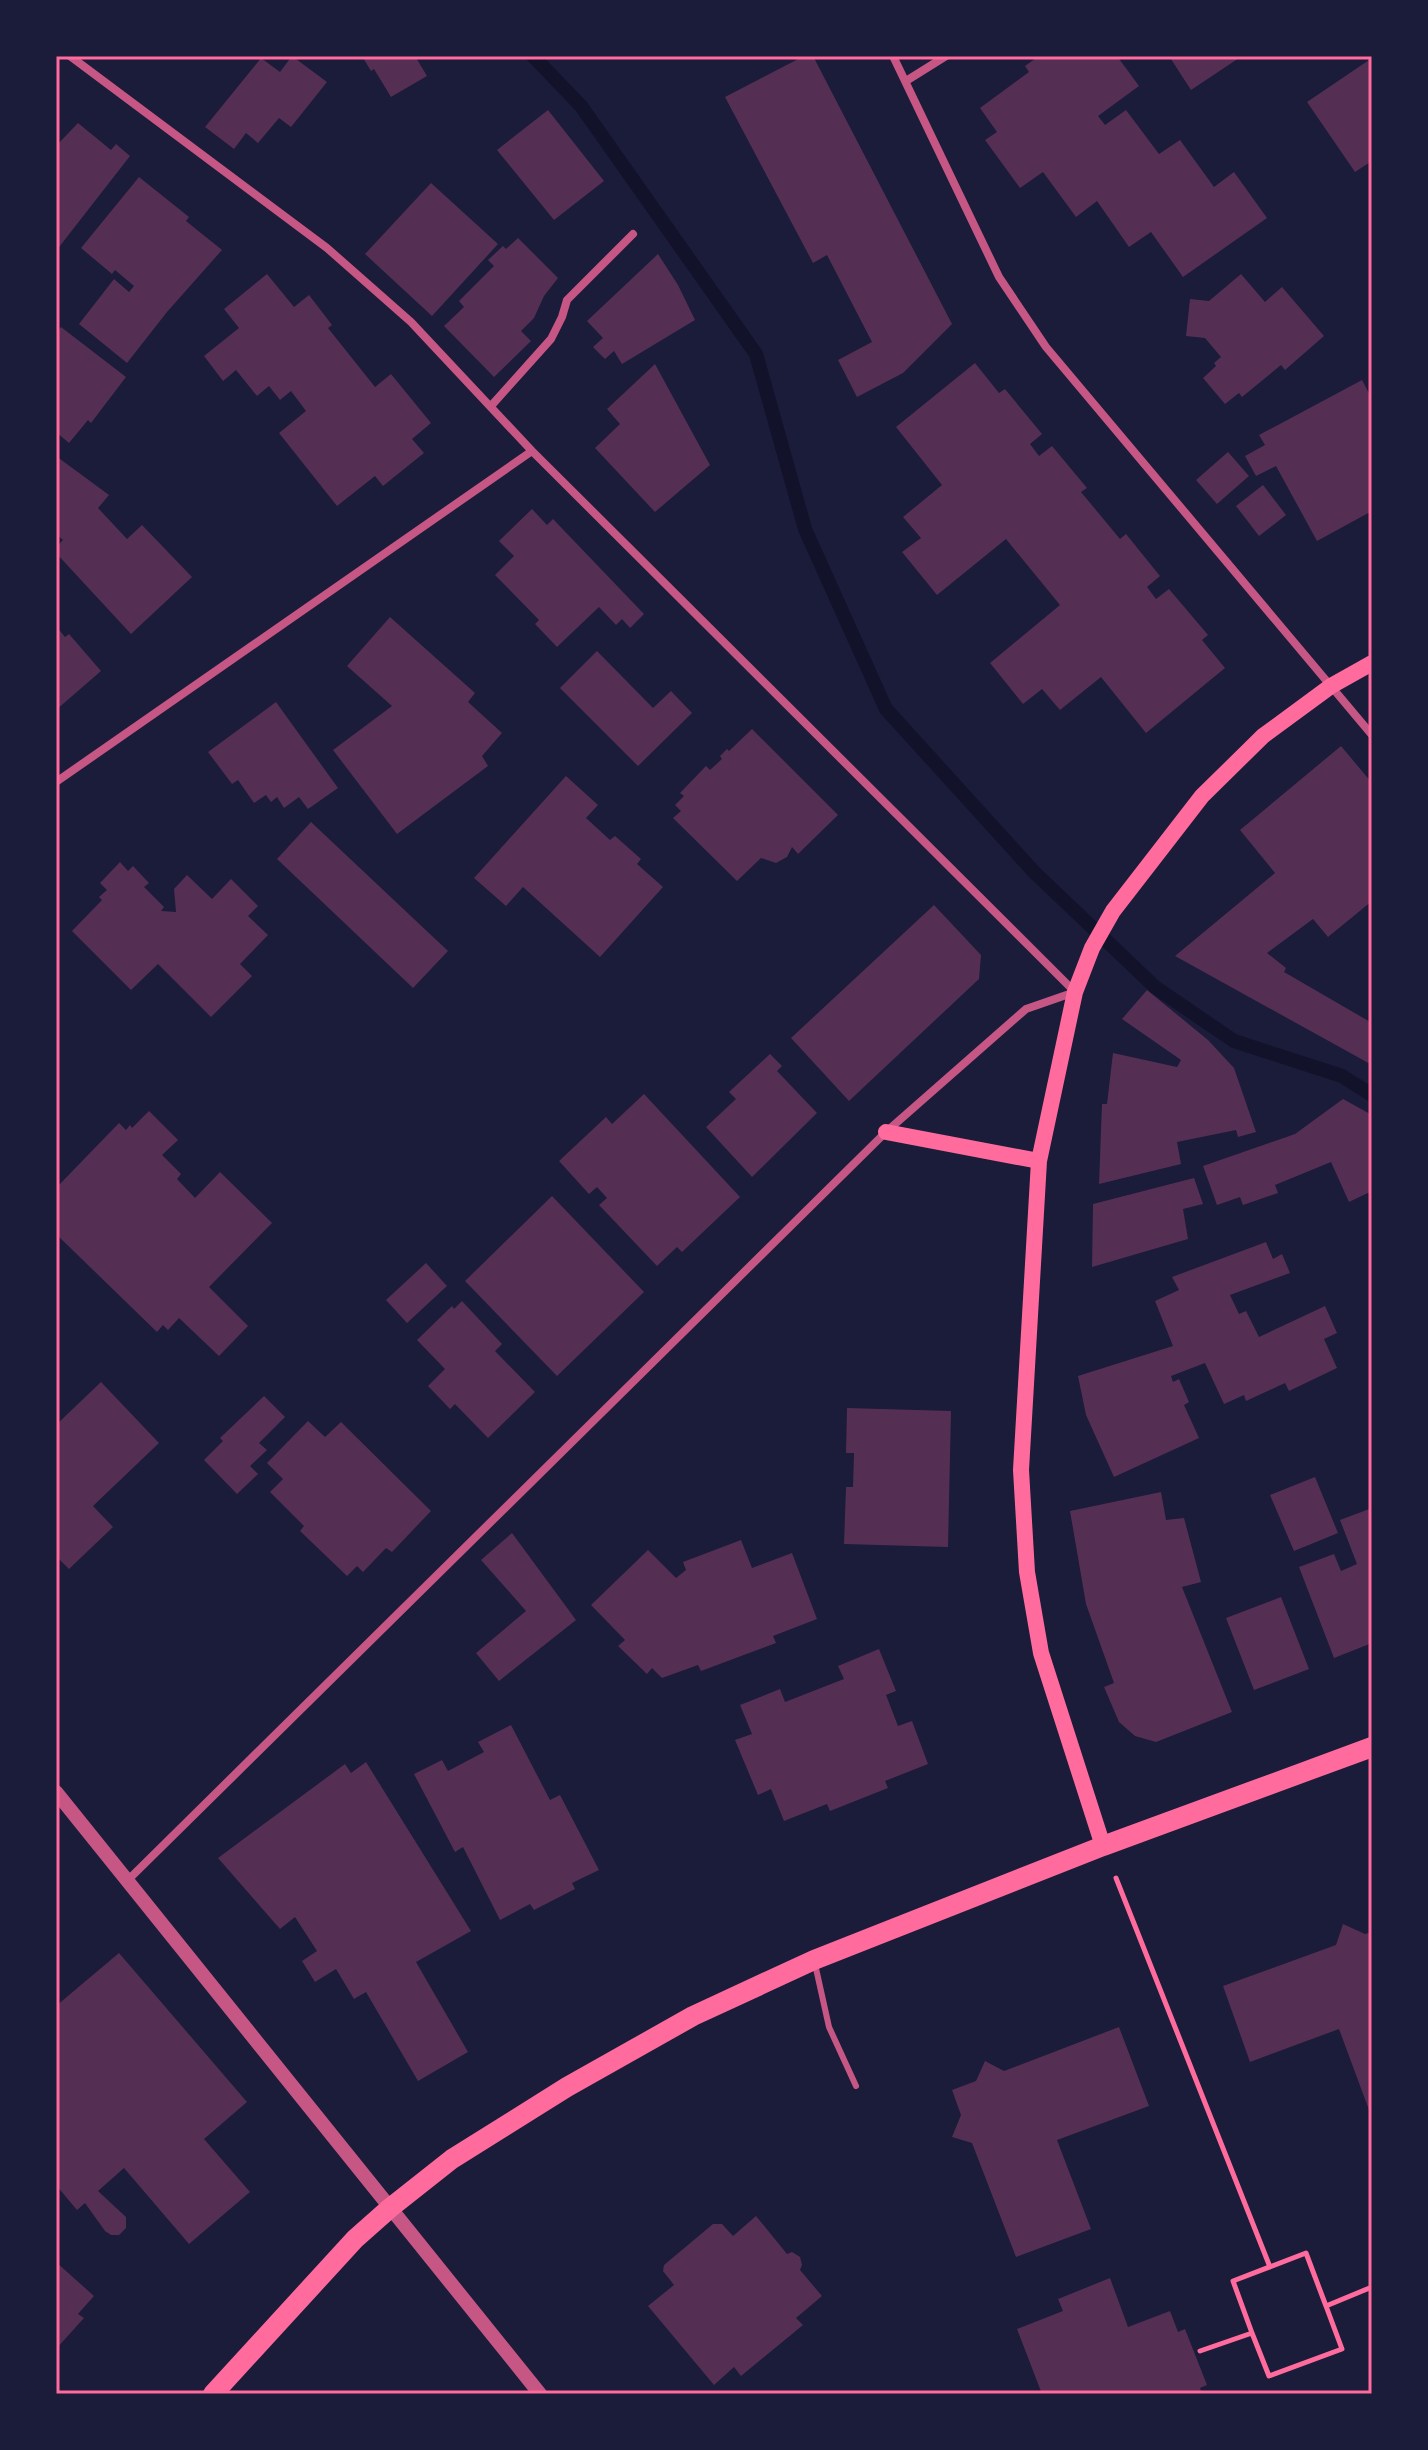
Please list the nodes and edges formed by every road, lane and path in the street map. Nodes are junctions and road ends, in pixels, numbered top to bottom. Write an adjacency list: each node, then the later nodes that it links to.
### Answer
1 (70, 56): 6 (street)
2 (893, 56): 4 (street)
3 (946, 56): 4 (street)
4 (906, 81): 9 (street)
5 (633, 234): 6 (street)
6 (491, 406): 7 (street)
7 (532, 451): 11 (street); 12 (street)
8 (1372, 663): 9 (main road)
9 (1331, 686): 10 (street); 12 (main road)
10 (1372, 735)
11 (56, 782)
12 (1075, 992): 13 (street); 14 (main road)
13 (886, 1132): 14 (main road); 18 (street)
14 (1039, 1161): 17 (main road)
15 (1372, 1747): 17 (main road)
16 (56, 1792): 18 (street)
17 (1103, 1846): 19 (main road); 22 (path)
18 (127, 1881): 21 (street)
19 (814, 1960): 20 (lane); 21 (main road)
20 (856, 2086)
21 (390, 2208): 27 (main road); 28 (street)
22 (1270, 2267): 24 (path); 25 (path)
23 (1372, 2287): 24 (path)
24 (1326, 2306): 25 (path)
25 (1252, 2333): 26 (path)
26 (1200, 2351)
27 (213, 2394)
28 (540, 2394)

